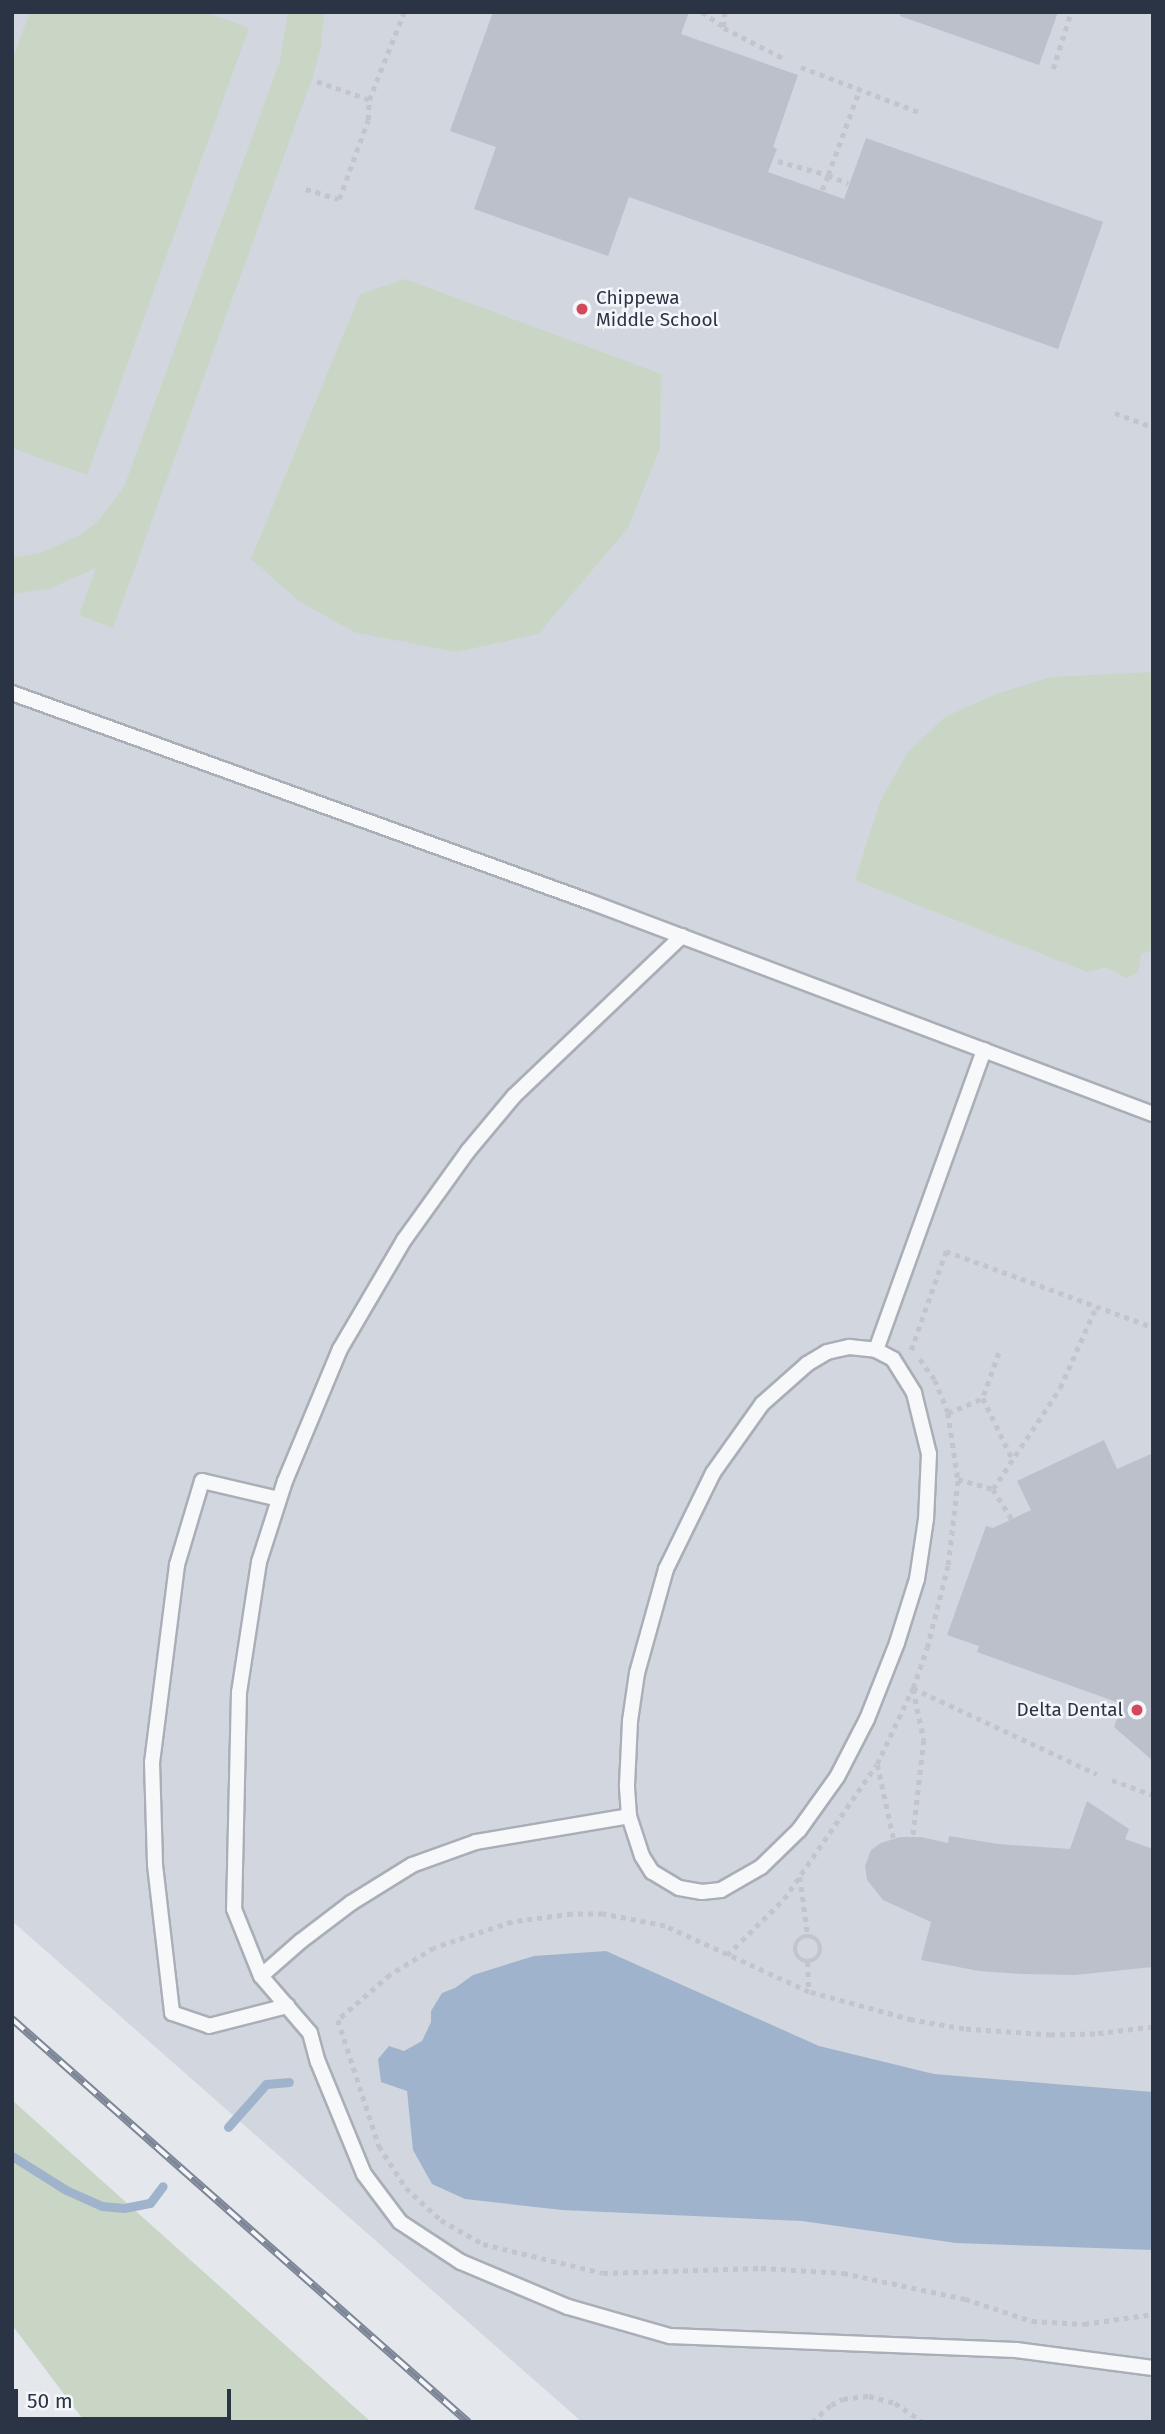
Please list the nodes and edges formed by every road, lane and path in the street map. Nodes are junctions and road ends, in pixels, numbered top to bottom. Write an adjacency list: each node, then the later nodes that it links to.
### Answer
1 (404, 12): 11 (path)
2 (702, 12): 5 (path)
3 (725, 12): 5 (path)
4 (1071, 12): 8 (path)
5 (724, 27): 6 (path)
6 (785, 59)
7 (801, 67): 10 (path)
8 (1053, 69)
9 (312, 80): 11 (path)
10 (859, 90): 12 (path); 14 (path)
11 (369, 100): 16 (path)
12 (919, 112)
13 (778, 161): 14 (path)
14 (828, 175): 15 (path); 17 (path)
15 (848, 183)
16 (306, 189)
17 (822, 190)
18 (1115, 413): 19 (path)
19 (1153, 427)
20 (12, 693): 21 (lane)
21 (682, 936): 22 (lane); 33 (lane)
22 (984, 1050): 23 (lane); 26 (lane)
23 (1153, 1114)
24 (1096, 1307): 25 (path); 27 (path); 31 (path)
25 (1153, 1327)
26 (876, 1350): 40 (lane); 40 (lane)
27 (911, 1350)
28 (999, 1353): 29 (path)
29 (983, 1398): 30 (path); 31 (path)
30 (948, 1413)
31 (1013, 1460): 32 (path)
32 (993, 1489): 34 (path); 35 (path)
33 (279, 1499): 47 (lane); 49 (lane)
34 (1012, 1519)
35 (913, 1689): 36 (path); 37 (path); 41 (path)
36 (877, 1764): 42 (path); 43 (path)
37 (1097, 1774)
38 (1112, 1780): 39 (path)
39 (1153, 1795)
40 (629, 1816): 47 (lane)
41 (913, 1836)
42 (893, 1838)
43 (800, 1877): 44 (path); 45 (path)
44 (808, 1936): 46 (path); 46 (path)
45 (727, 1955): 48 (path); 51 (path)
46 (808, 1962): 48 (path)
47 (261, 1976): 49 (lane)
48 (809, 1992): 50 (path)
49 (287, 2006): 52 (lane)
50 (1153, 2027)
51 (1153, 2315)
52 (1153, 2368)
53 (812, 2422): 54 (path)
54 (923, 2422)

